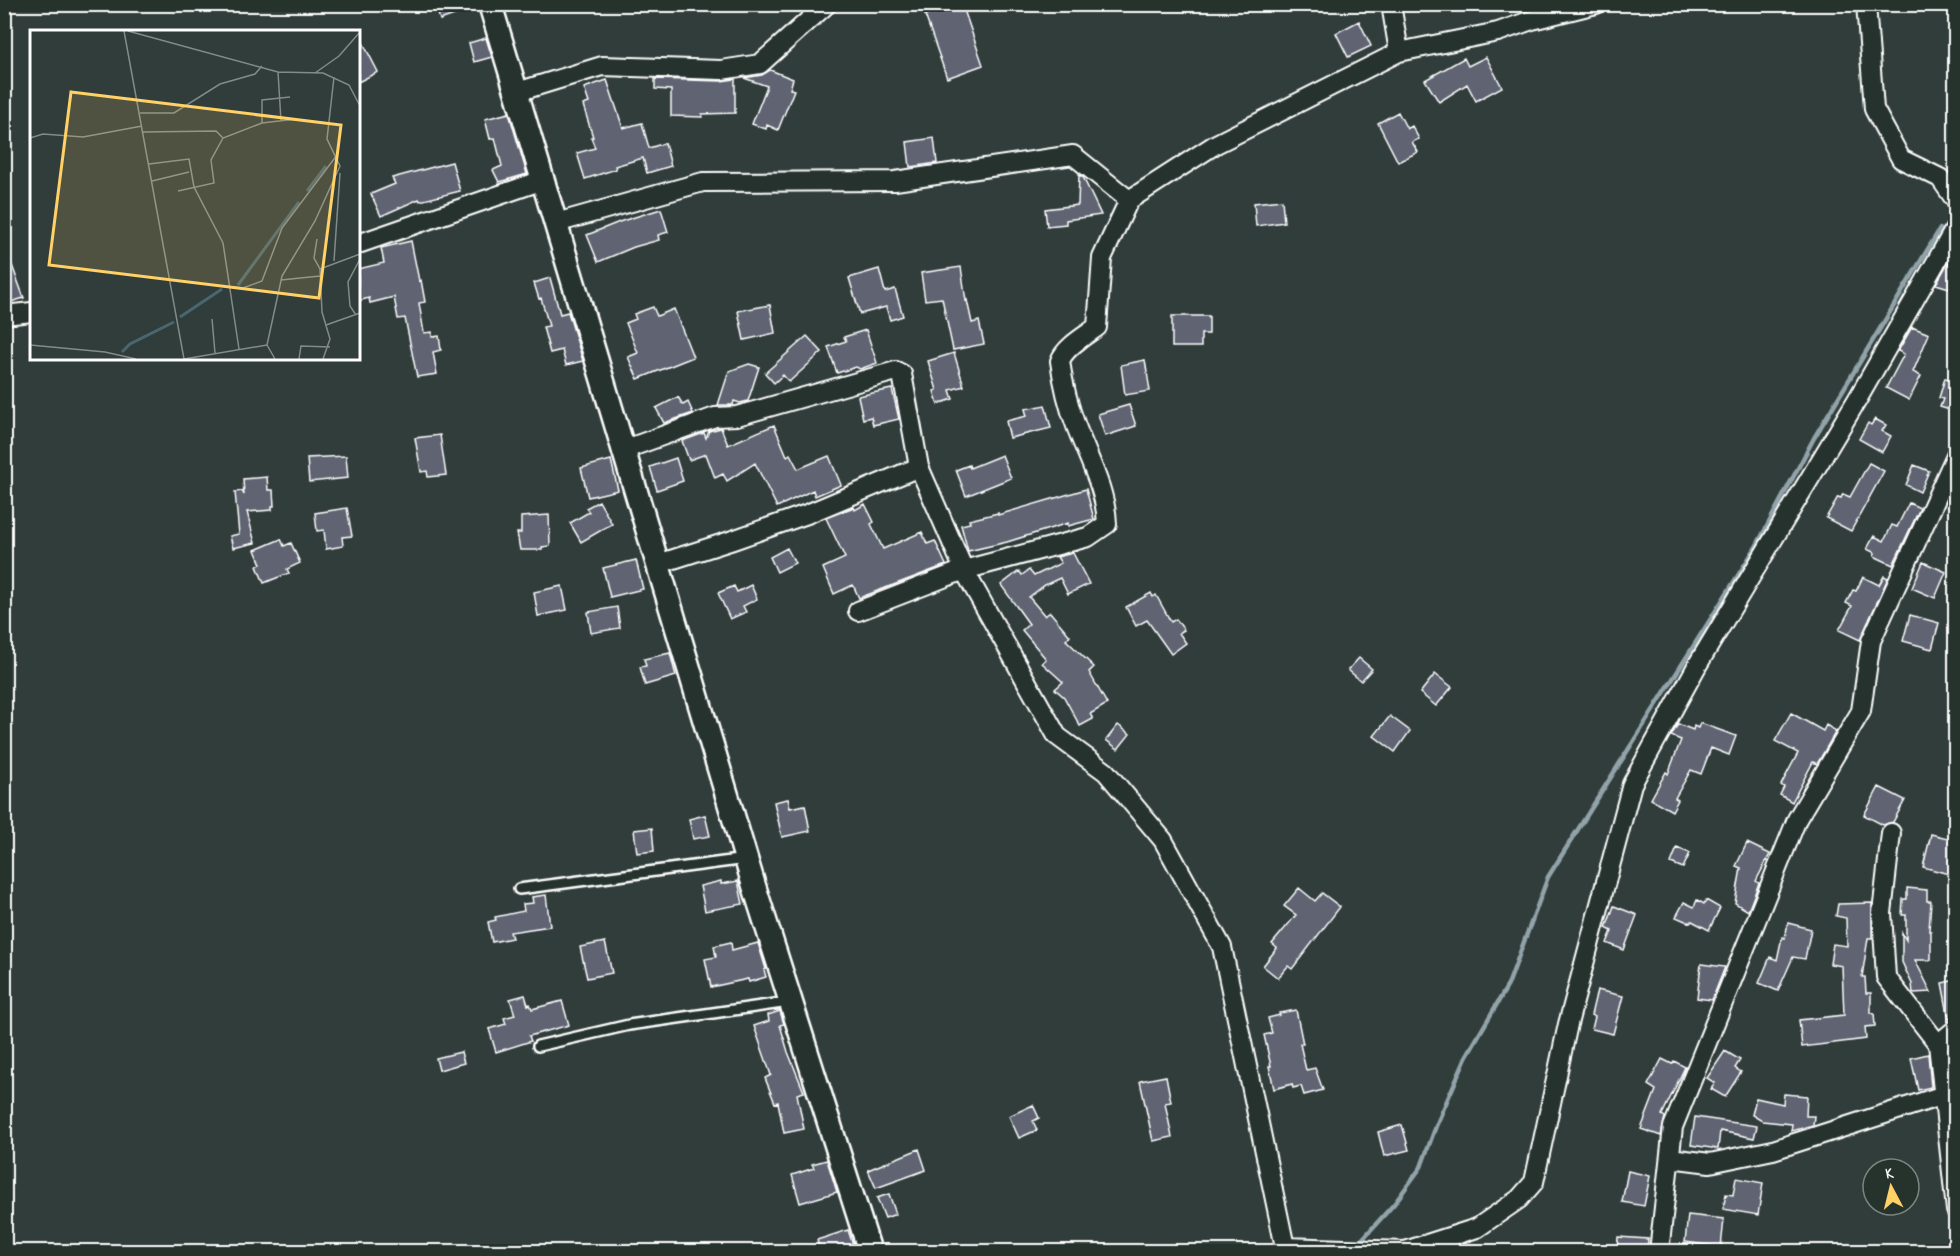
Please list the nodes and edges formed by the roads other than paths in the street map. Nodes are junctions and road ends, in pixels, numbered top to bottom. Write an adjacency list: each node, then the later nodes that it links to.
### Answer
1 (490, 4): 8 (street)
2 (827, 4): 8 (street)
3 (1391, 4): 7 (street)
4 (1596, 4): 6 (street)
5 (1866, 4): 11 (street)
6 (1530, 12): 7 (street)
7 (1399, 52): 10 (street)
8 (517, 92): 9 (street)
9 (543, 180): 12 (street); 14 (street)
10 (1129, 200): 12 (street); 21 (street)
11 (1956, 201)
12 (556, 223): 17 (street)
13 (1956, 227): 33 (street)
14 (360, 243)
15 (30, 312): 16 (street)
16 (4, 315)
17 (623, 450): 19 (street); 20 (street)
18 (1956, 455): 31 (street)
19 (919, 467): 20 (street); 21 (street)
20 (658, 564): 24 (street)
21 (964, 570): 22 (street); 33 (street)
22 (858, 611)
23 (1891, 833): 28 (street)
24 (747, 859): 25 (lane); 26 (street)
25 (519, 889)
26 (791, 1002): 29 (lane); 34 (street)
27 (1956, 1029): 28 (street)
28 (1938, 1044): 30 (street)
29 (538, 1047)
30 (1944, 1095): 31 (street); 32 (street)
31 (1670, 1158): 35 (street)
32 (1956, 1210)
33 (1285, 1249)
34 (870, 1251)
35 (1659, 1251)

